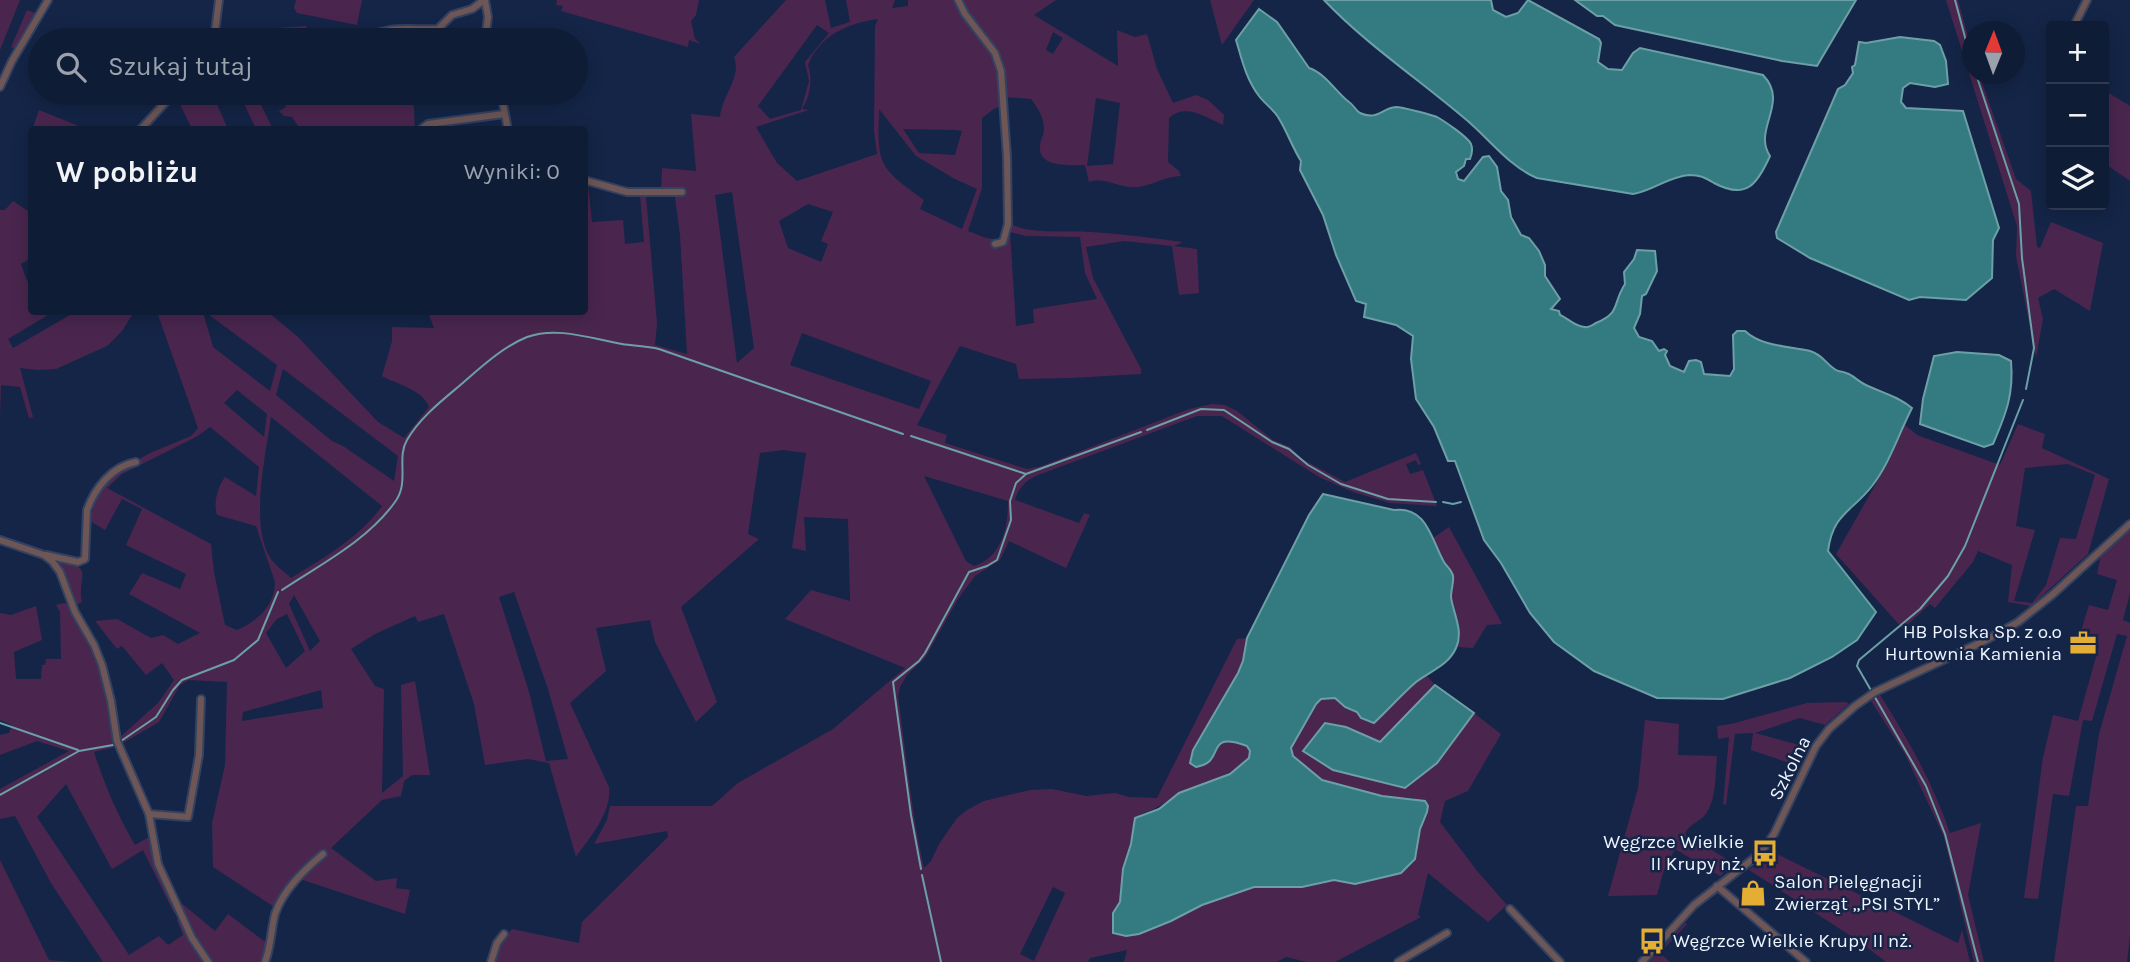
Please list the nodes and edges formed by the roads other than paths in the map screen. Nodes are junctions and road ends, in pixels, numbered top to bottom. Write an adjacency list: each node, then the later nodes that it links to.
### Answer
1 (48, 0): 7 (street)
2 (219, 0): 8 (street)
3 (485, 0): 11 (street); 12 (street)
4 (958, 0): 23 (street)
5 (2087, 0): 6 (street)
6 (2076, 21)
7 (31, 28)
8 (216, 28)
9 (399, 28): 10 (street)
10 (424, 28)
11 (439, 28)
12 (487, 28)
13 (28, 34): 14 (street)
14 (0, 87)
15 (163, 105): 18 (street)
16 (502, 105): 17 (street)
17 (504, 114): 19 (street); 20 (street)
18 (144, 126)
19 (425, 126)
20 (508, 126)
21 (588, 181): 22 (street)
22 (682, 192)
23 (995, 244)
24 (136, 462): 27 (street)
25 (2130, 524): 31 (street, Szkolna)
26 (0, 540): 27 (street)
27 (44, 555): 29 (street)
28 (201, 699): 29 (street)
29 (149, 814): 35 (street)
30 (323, 854): 36 (street)
31 (1717, 886): 40 (street, Szkolna); 41 (street)
32 (1510, 909): 39 (street)
33 (1447, 933): 38 (street)
34 (504, 934): 37 (street)
35 (208, 962)
36 (265, 962)
37 (491, 962)
38 (1398, 962)
39 (1560, 962)
40 (1642, 962)
41 (1806, 962)

